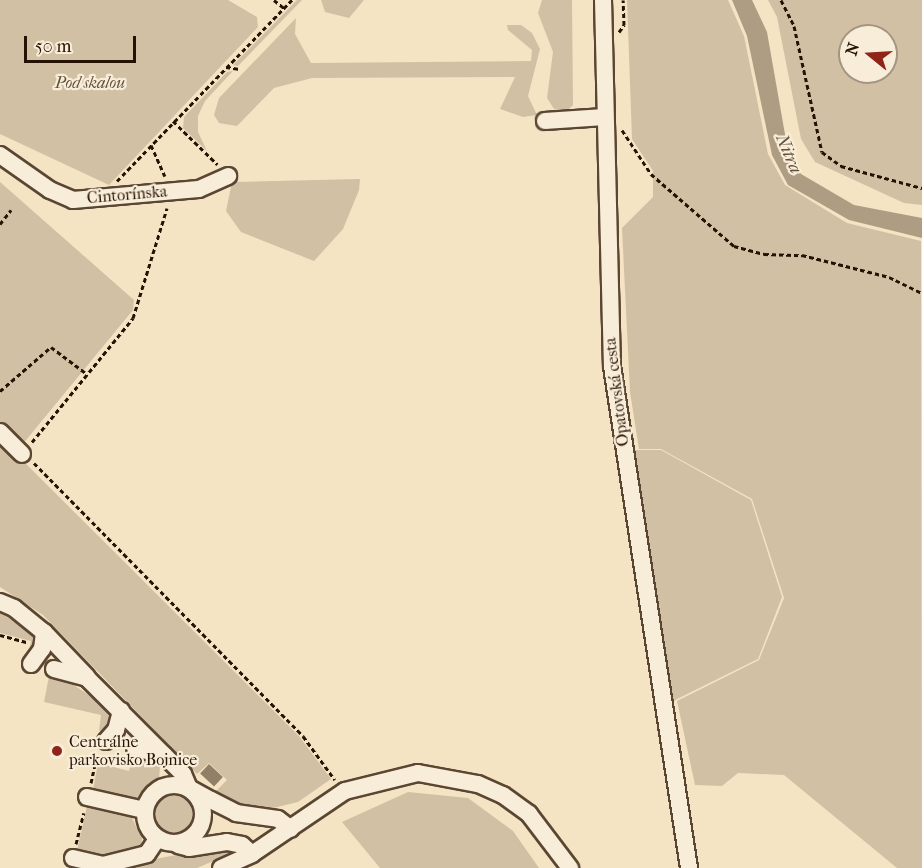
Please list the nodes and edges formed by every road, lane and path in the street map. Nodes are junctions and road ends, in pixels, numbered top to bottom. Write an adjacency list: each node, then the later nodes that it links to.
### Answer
1 (274, 0): 5 (path)
2 (292, 0): 5 (path)
3 (603, 0): 8 (street, Opatovská cesta)
4 (781, 0): 14 (path)
5 (284, 8): 6 (path)
6 (226, 67): 7 (path); 10 (path)
7 (240, 69)
8 (604, 117): 9 (street); 19 (path); 49 (street, Opatovská cesta)
9 (544, 121)
10 (173, 122): 11 (path); 13 (path)
11 (151, 145): 15 (path); 16 (path)
12 (0, 155): 16 (street, Cintorínska)
13 (228, 176): 15 (street, Cintorínska)
14 (922, 188)
15 (172, 192): 16 (street, Cintorínska); 20 (path)
16 (99, 200)
17 (11, 210): 18 (path)
18 (0, 224)
19 (922, 293)
20 (87, 374): 21 (path); 23 (path)
21 (0, 391)
22 (0, 432): 23 (street)
23 (22, 454): 37 (path)
24 (0, 602): 25 (street)
25 (44, 632): 27 (street); 29 (street)
26 (0, 635): 27 (path)
27 (29, 658)
28 (54, 669): 29 (street)
29 (87, 678): 30 (street)
30 (121, 711): 31 (street); 33 (street)
31 (106, 741)
32 (135, 748): 33 (street)
33 (164, 755): 36 (street)
34 (95, 764): 35 (path)
35 (92, 777)
36 (189, 788): 39 (street); 41 (street); 44 (street)
37 (343, 792): 41 (street); 48 (street)
38 (87, 797): 39 (street)
39 (144, 810): 43 (street)
40 (82, 821): 42 (path)
41 (291, 829): 45 (street)
42 (79, 833)
43 (157, 838): 44 (street); 46 (street)
44 (174, 844): 45 (street)
45 (252, 854): 47 (street)
46 (73, 858)
47 (228, 867)
48 (570, 868)
49 (689, 868)

